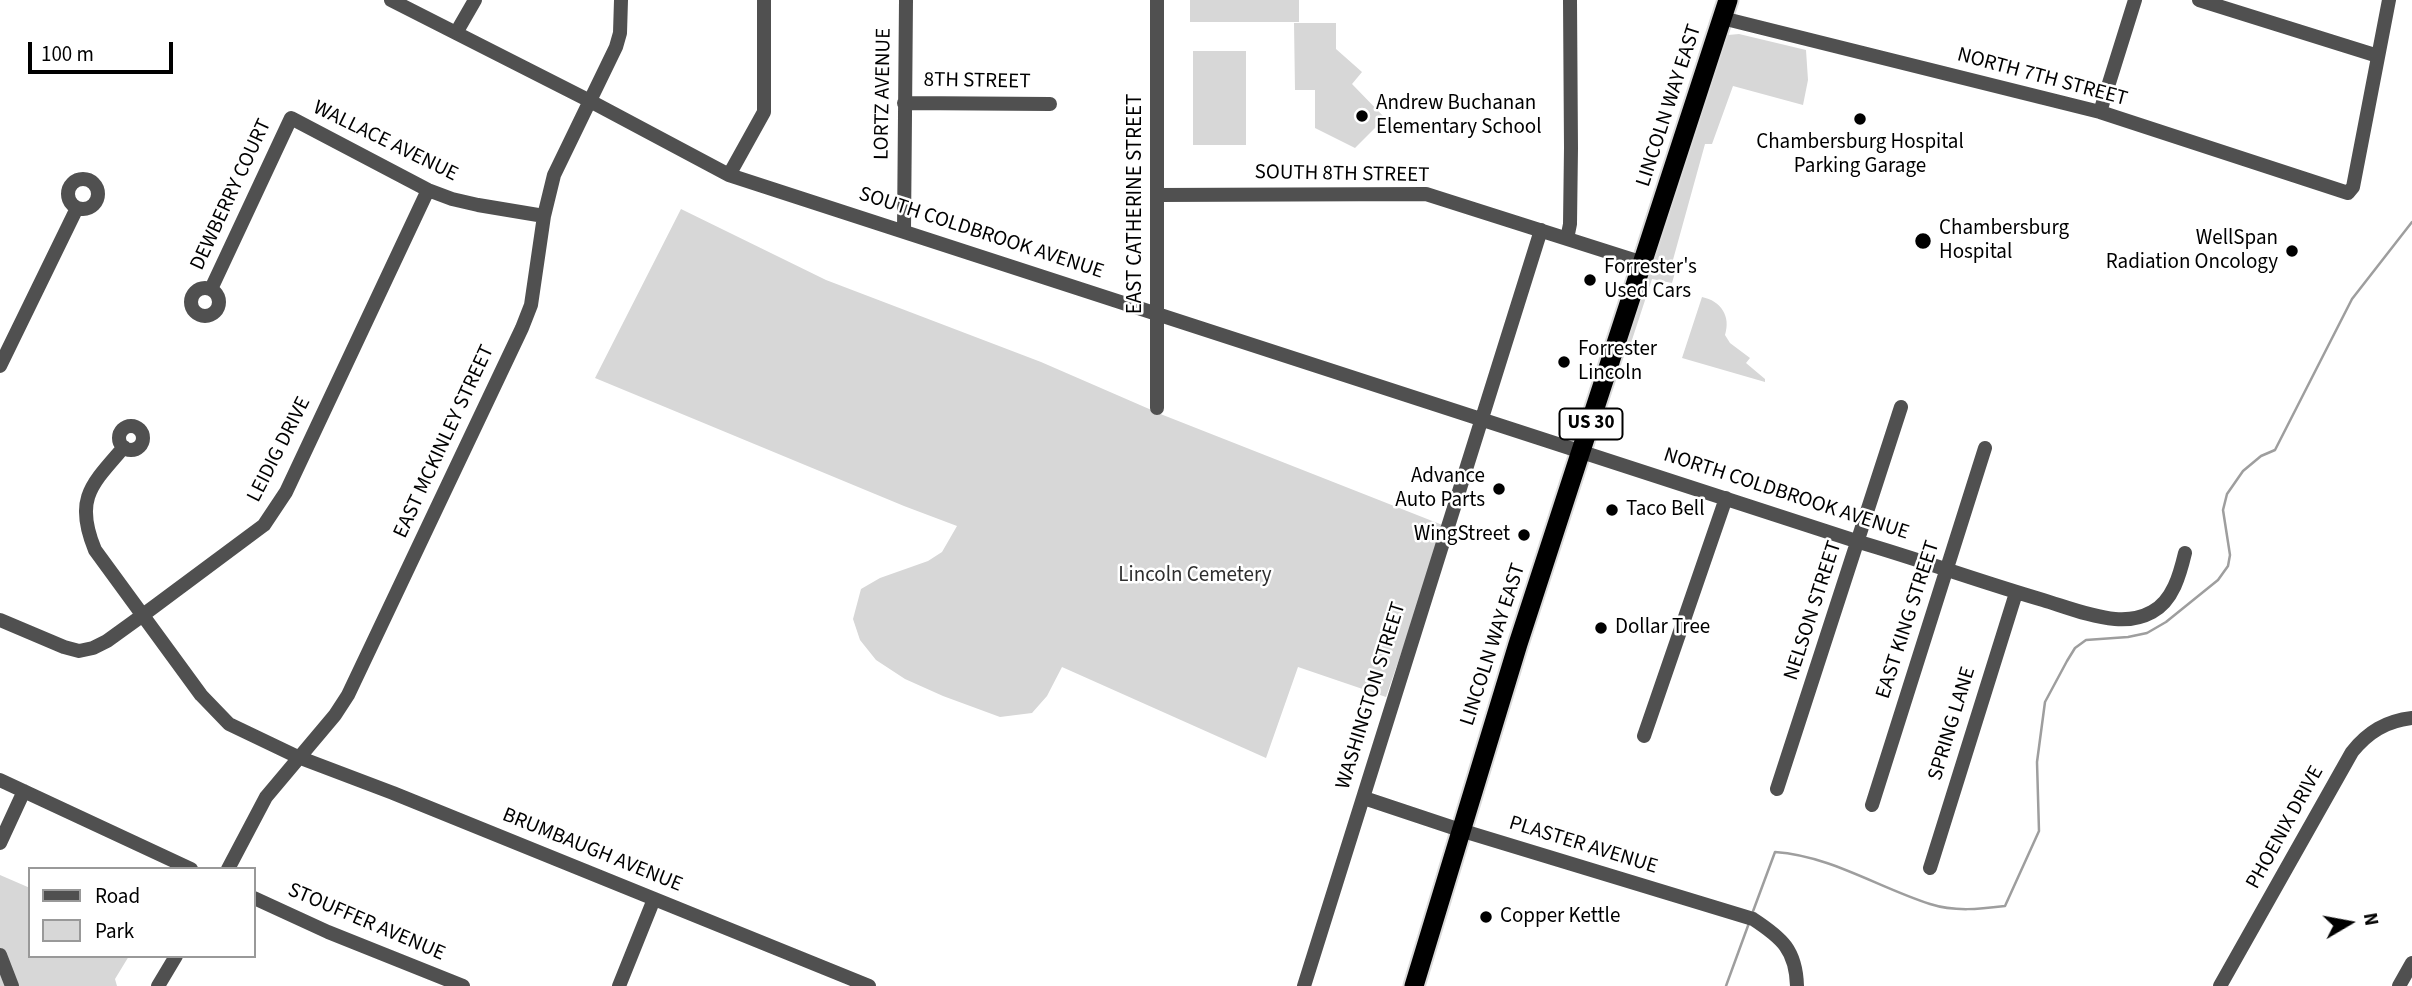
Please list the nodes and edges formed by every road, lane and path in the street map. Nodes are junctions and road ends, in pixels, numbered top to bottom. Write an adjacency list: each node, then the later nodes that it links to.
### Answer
1 (391, 0): 12 (street, SOUTH COLDBROOK AVENUE)
2 (475, 0): 12 (street)
3 (621, 0): 14 (street, EAST MCKINLEY STREET)
4 (764, 0): 19 (street)
5 (906, 0): 15 (street, LORTZ AVENUE)
6 (1157, 0): 21 (street, EAST CATHERINE STREET)
7 (1570, 0): 26 (street)
8 (2135, 0): 17 (street)
9 (2199, 0): 13 (street)
10 (2389, 0): 13 (street)
11 (1725, 9): 17 (street, NORTH 7TH STREET); 27 (highway, LINCOLN WAY EAST / US 30)
12 (456, 33): 14 (street, SOUTH COLDBROOK AVENUE)
13 (2378, 56): 17 (street, NORTH 7TH STREET)
14 (590, 101): 19 (street, SOUTH COLDBROOK AVENUE); 23 (street, EAST MCKINLEY STREET)
15 (904, 103): 16 (street, 8TH STREET); 24 (street, LORTZ AVENUE)
16 (1050, 104)
17 (2100, 112)
18 (291, 118): 20 (street, WALLACE AVENUE); 28 (street, DEWBERRY COURT)
19 (729, 175): 24 (street, SOUTH COLDBROOK AVENUE)
20 (428, 190): 23 (street, WALLACE AVENUE); 42 (street, LEIDIG DRIVE)
21 (1157, 195): 25 (street, SOUTH 8TH STREET); 29 (street, EAST CATHERINE STREET)
22 (77, 208): 30 (street)
23 (544, 216): 46 (street, EAST MCKINLEY STREET)
24 (904, 230): 29 (street, SOUTH COLDBROOK AVENUE)
25 (1541, 230): 26 (street, SOUTH 8TH STREET); 33 (street, WASHINGTON STREET)
26 (1567, 239): 27 (street, SOUTH 8TH STREET)
27 (1643, 263): 36 (highway, LINCOLN WAY EAST / US 30)
28 (211, 289)
29 (1156, 313): 32 (street, EAST CATHERINE STREET); 33 (street, SOUTH COLDBROOK AVENUE)
30 (0, 366)
31 (1901, 407): 38 (street, NELSON STREET)
32 (1157, 408)
33 (1480, 419): 36 (street, SOUTH COLDBROOK AVENUE); 50 (street, WASHINGTON STREET)
34 (124, 447): 42 (street, BRUMBAUGH AVENUE)
35 (1985, 448): 40 (street, EAST KING STREET)
36 (1582, 451): 37 (street, NORTH COLDBROOK AVENUE); 52 (highway, LINCOLN WAY EAST / US 30)
37 (1726, 498): 38 (street, NORTH COLDBROOK AVENUE); 45 (street)
38 (1859, 542): 40 (street, NORTH COLDBROOK AVENUE); 48 (street, NELSON STREET)
39 (2185, 553): 41 (street, NORTH COLDBROOK AVENUE)
40 (1948, 569): 41 (street, NORTH COLDBROOK AVENUE); 51 (street, EAST KING STREET)
41 (2016, 593): 56 (street, SPRING LANE)
42 (143, 615): 43 (street, LEIDIG DRIVE); 46 (street, BRUMBAUGH AVENUE)
43 (0, 620)
44 (2412, 718): 70 (street, PHOENIX DRIVE)
45 (1644, 736)
46 (298, 757): 55 (street, EAST MCKINLEY STREET); 58 (street, BRUMBAUGH AVENUE)
47 (0, 780): 49 (street)
48 (1777, 789)
49 (24, 792): 53 (street); 54 (street)
50 (1364, 798): 52 (street, PLASTER AVENUE); 67 (street, WASHINGTON STREET)
51 (1872, 805)
52 (1460, 830): 68 (highway, LINCOLN WAY EAST / US 30); 69 (street, PLASTER AVENUE)
53 (0, 843)
54 (187, 867)
55 (229, 867)
56 (1930, 868)
57 (256, 899): 64 (street, STOUFFER AVENUE)
58 (654, 899): 65 (street); 66 (street, BRUMBAUGH AVENUE)
59 (0, 955): 62 (street)
60 (175, 958): 63 (street)
61 (2412, 963): 71 (street)
62 (12, 986)
63 (158, 986)
64 (463, 986)
65 (620, 986)
66 (869, 986)
67 (1304, 986)
68 (1414, 986)
69 (1797, 986)
70 (2220, 986)
71 (2399, 986)

